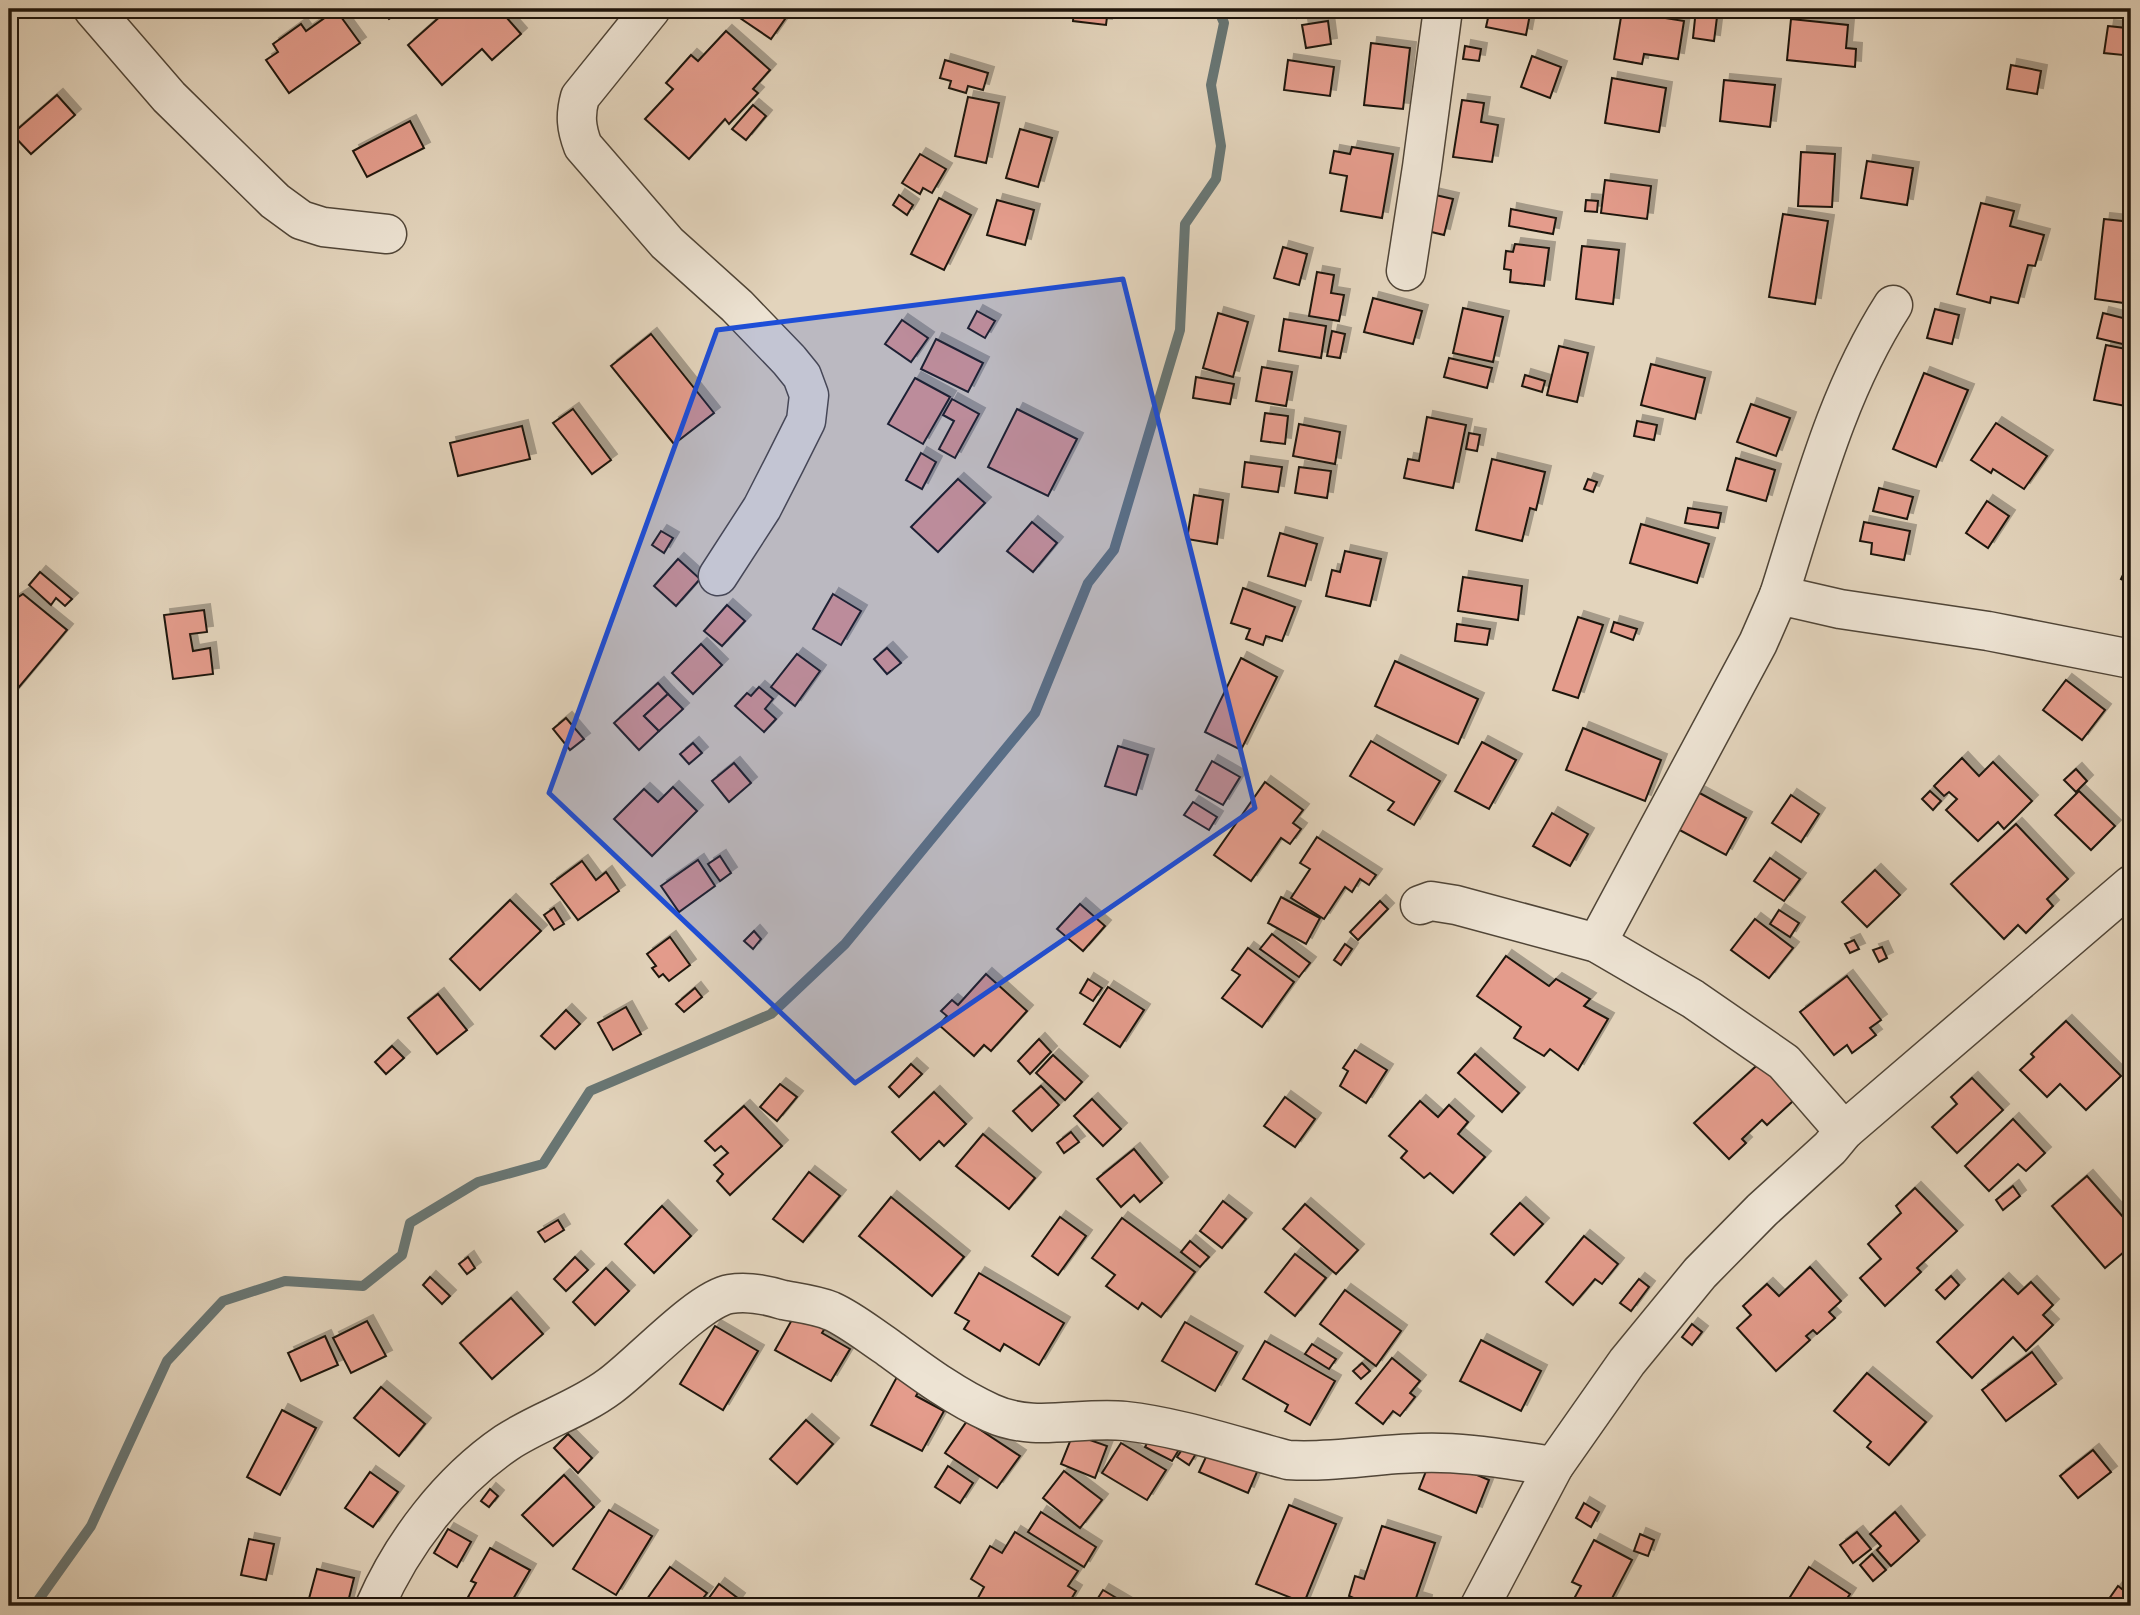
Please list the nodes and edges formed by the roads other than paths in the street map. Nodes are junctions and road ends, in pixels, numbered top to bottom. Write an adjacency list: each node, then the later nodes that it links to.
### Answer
1 (93, 9): 4 (street)
2 (651, 9): 7 (street)
3 (1443, 9): 5 (street)
4 (387, 234)
5 (1406, 271)
6 (1893, 305): 8 (street)
7 (718, 576)
8 (1779, 595): 9 (street); 12 (street)
9 (2131, 659)
10 (2131, 885): 13 (street)
11 (1420, 905): 12 (street)
12 (1597, 943): 13 (street)
13 (1844, 1131): 14 (street)
14 (1554, 1466): 15 (street); 16 (street)
15 (374, 1606)
16 (1480, 1606)

